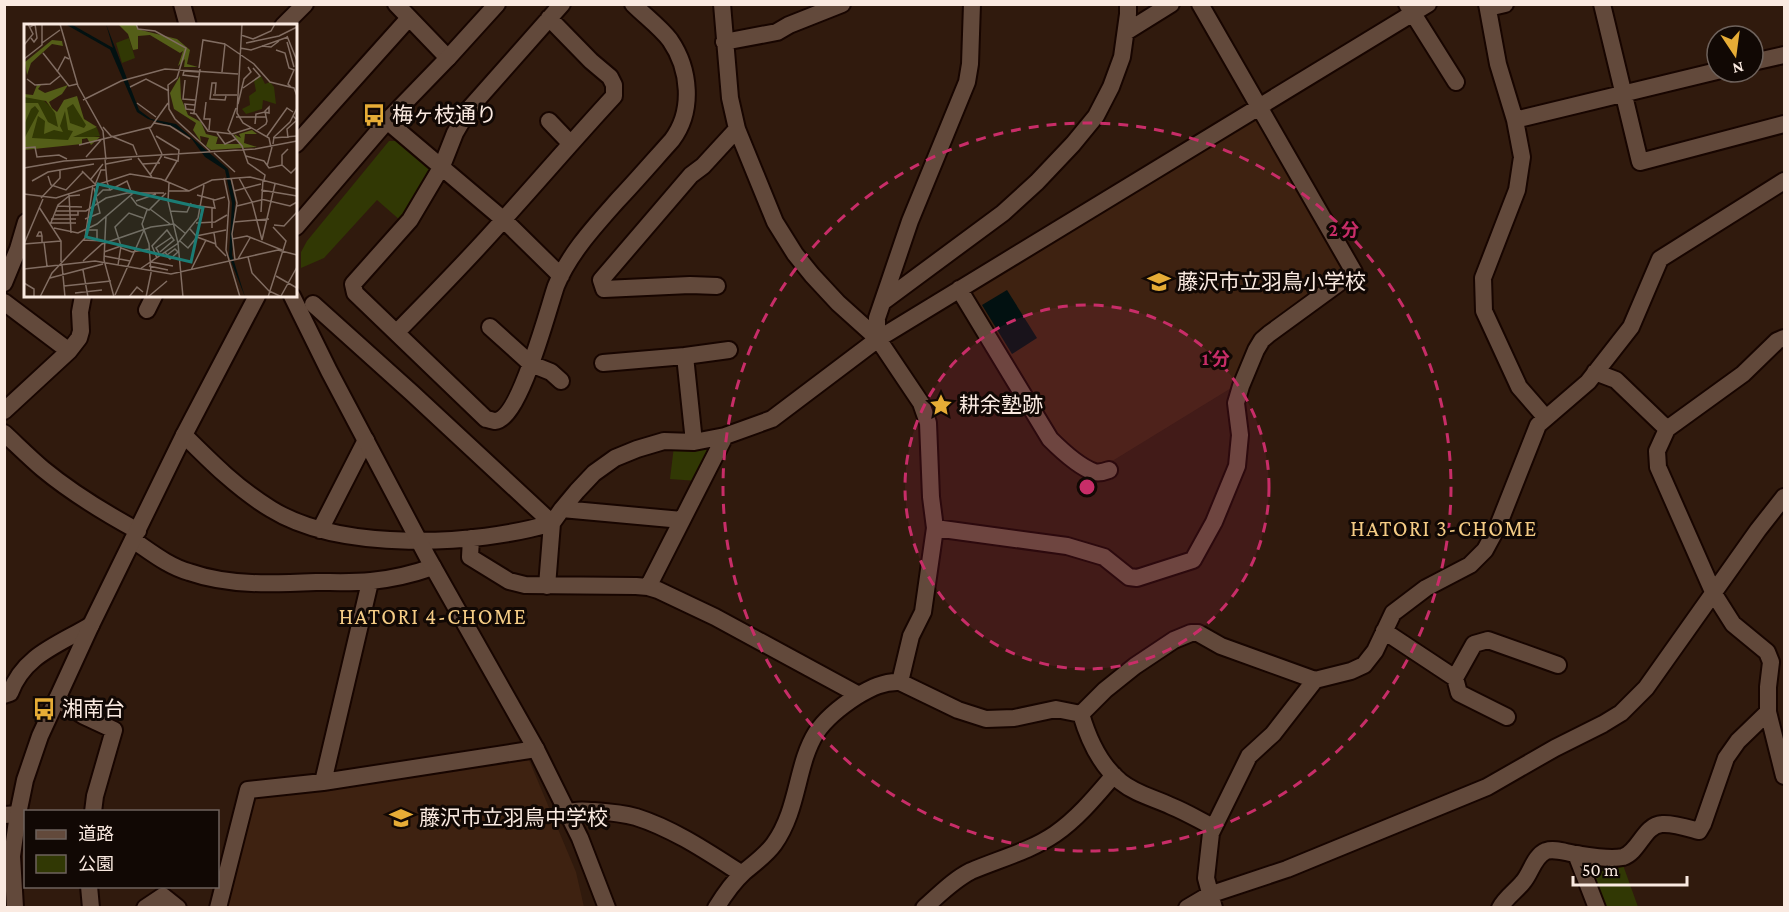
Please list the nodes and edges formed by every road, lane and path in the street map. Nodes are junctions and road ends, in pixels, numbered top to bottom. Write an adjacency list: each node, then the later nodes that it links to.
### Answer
1 (182, 4): 19 (street)
2 (305, 4): 20 (street)
3 (396, 4): 17 (street)
4 (497, 4): 24 (street)
5 (562, 4): 18 (street)
6 (633, 4): 42 (street)
7 (722, 4): 22 (street)
8 (842, 4): 22 (street)
9 (972, 4): 49 (street)
10 (1128, 4): 21 (street)
11 (1171, 4): 21 (street)
12 (1200, 4): 29 (street)
13 (1428, 4): 16 (street)
14 (1602, 4): 28 (street)
15 (1493, 6): 30 (street)
16 (1409, 9): 27 (street); 29 (street)
17 (409, 18): 24 (street); 35 (street)
18 (549, 18): 36 (street); 37 (street)
19 (187, 24)
20 (285, 24)
21 (1126, 32): 49 (street)
22 (724, 42): 34 (street)
23 (1785, 55): 25 (street)
24 (448, 58): 31 (street)
25 (1765, 59)
26 (1705, 74): 28 (street)
27 (1456, 82)
28 (1623, 93): 30 (street); 33 (street)
29 (1258, 107): 45 (street); 76 (street)
30 (1515, 120): 64 (street)
31 (387, 121): 37 (street); 40 (street)
32 (549, 121): 36 (street)
33 (1785, 124)
34 (737, 129): 44 (street); 55 (street)
35 (297, 143)
36 (570, 143): 39 (street)
37 (442, 166): 39 (street); 53 (street)
38 (1785, 181): 61 (street)
39 (504, 220): 42 (street); 53 (street)
40 (297, 225)
41 (22, 250): 43 (street)
42 (561, 276): 60 (street)
43 (4, 283)
44 (717, 286)
45 (959, 289): 55 (street); 71 (street)
46 (83, 297): 57 (street)
47 (256, 297): 67 (street)
48 (293, 297): 69 (street)
49 (884, 301): 55 (street)
50 (4, 302): 57 (street)
51 (312, 304): 75 (street)
52 (490, 327): 60 (street)
53 (397, 332): 60 (street)
54 (1785, 338): 65 (street)
55 (878, 339): 68 (street); 76 (street)
56 (729, 350): 58 (street)
57 (69, 351): 63 (street)
58 (685, 356): 59 (street); 70 (street)
59 (603, 363)
60 (531, 364): 62 (street)
61 (1594, 372): 64 (street); 65 (street)
62 (561, 381)
63 (4, 411)
64 (1546, 418): 87 (street)
65 (1667, 429): 85 (street)
66 (4, 434): 78 (street)
67 (184, 435): 77 (street); 78 (street)
68 (725, 436): 70 (street); 74 (street)
69 (366, 440): 77 (street); 80 (street)
70 (694, 442): 73 (street)
71 (1109, 471)
72 (1785, 497): 85 (street)
73 (562, 509): 74 (street); 75 (street)
74 (682, 520): 84 (street)
75 (552, 523): 79 (street); 83 (street)
76 (936, 528): 91 (street)
77 (320, 530): 80 (street)
78 (136, 536): 82 (street); 86 (street)
79 (471, 538): 80 (street); 83 (street)
80 (419, 540): 81 (street)
81 (433, 567): 82 (street); 98 (street)
82 (370, 582): 101 (street)
83 (547, 586): 84 (street)
84 (648, 587): 93 (street)
85 (1714, 594): 95 (street); 110 (street)
86 (91, 625): 92 (street); 94 (street)
87 (1384, 632): 89 (street); 90 (street)
88 (1558, 665): 89 (street)
89 (1455, 678): 97 (street)
90 (1316, 680): 96 (street); 105 (street)
91 (900, 682): 93 (street); 96 (street)
92 (4, 695)
93 (859, 695): 107 (street)
94 (57, 699): 102 (street); 104 (street)
95 (1768, 712): 100 (street); 106 (street)
96 (1081, 714): 99 (street)
97 (1507, 717)
98 (536, 749): 101 (street); 103 (street)
99 (1114, 776): 105 (street); 118 (street)
100 (1785, 776)
101 (324, 782): 115 (street)
102 (93, 810)
103 (567, 813): 107 (street); 116 (street)
104 (11, 815): 111 (street)
105 (1213, 827): 110 (street)
106 (1576, 854): 120 (street); 121 (street)
107 (742, 874): 117 (street)
108 (89, 888): 112 (street)
109 (159, 891): 113 (street); 114 (street)
110 (1211, 901): 119 (street)
111 (15, 908)
112 (91, 908)
113 (145, 908)
114 (178, 908)
115 (218, 908)
116 (607, 908)
117 (716, 908)
118 (924, 908)
119 (1187, 908)
120 (1500, 908)
121 (1597, 908)

